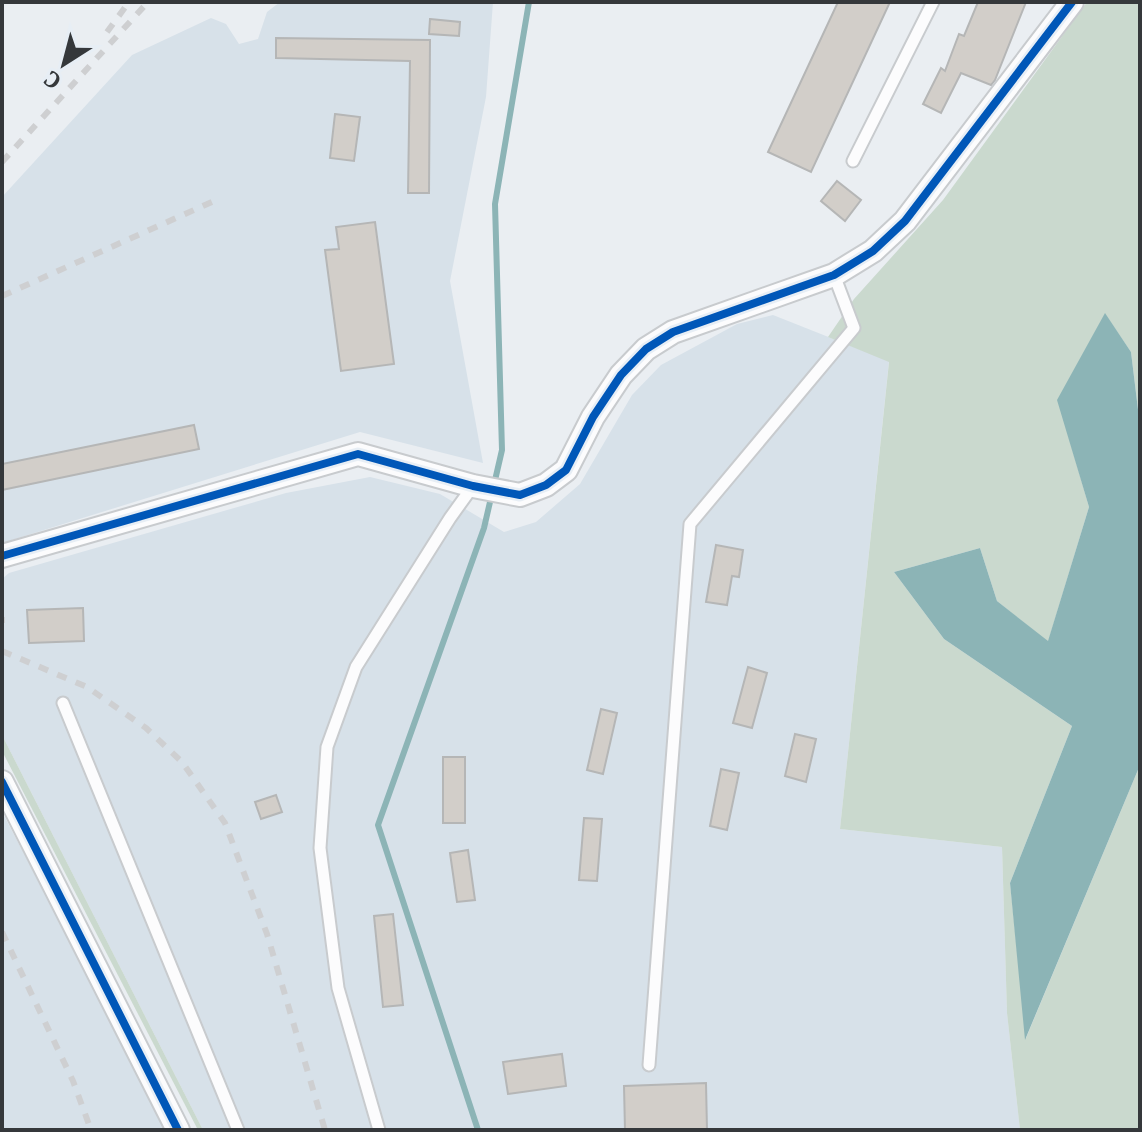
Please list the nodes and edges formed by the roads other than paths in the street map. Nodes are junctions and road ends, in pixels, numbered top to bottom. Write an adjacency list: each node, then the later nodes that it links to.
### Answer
1 (933, 2): 3 (lane)
2 (1072, 2): 4 (street)
3 (853, 161)
4 (834, 275): 5 (street); 9 (lane)
5 (473, 486): 6 (street); 12 (lane)
6 (2, 556)
7 (63, 703): 11 (lane)
8 (2, 782): 10 (street)
9 (649, 1065)
10 (178, 1130)
11 (238, 1130)
12 (379, 1130)

